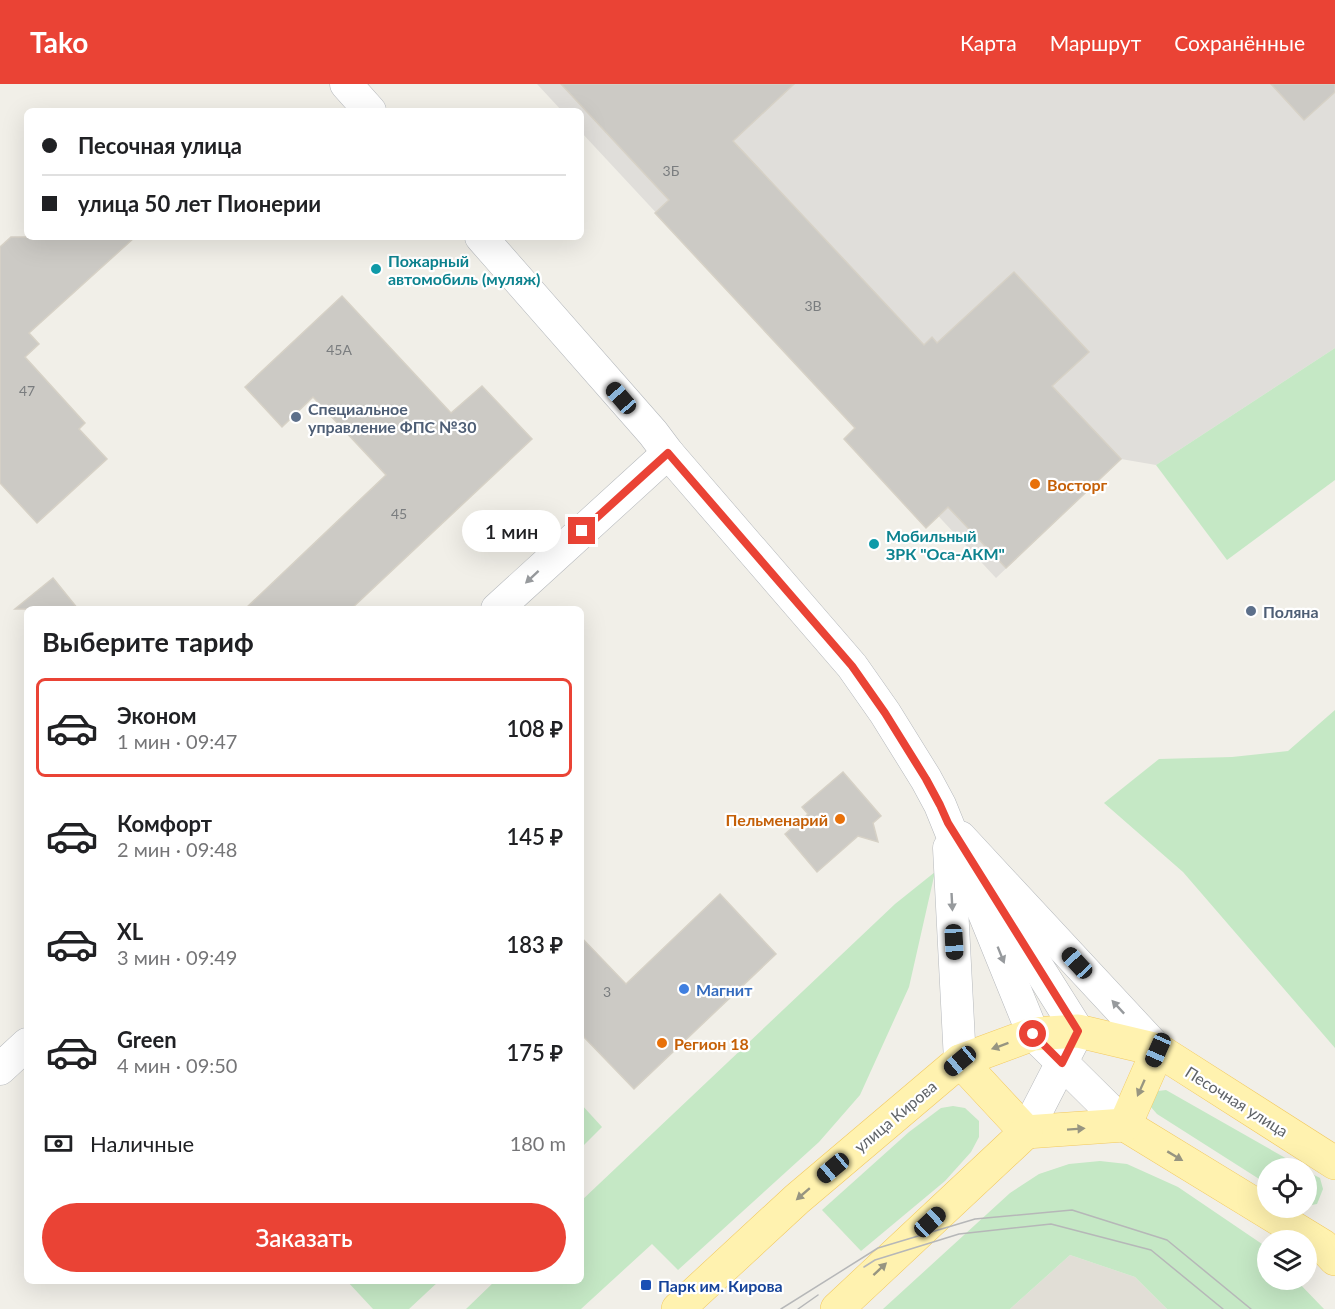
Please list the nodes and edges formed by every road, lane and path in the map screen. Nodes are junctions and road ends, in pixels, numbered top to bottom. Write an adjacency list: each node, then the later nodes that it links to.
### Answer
1 (346, 84): 2 (street)
2 (367, 108)
3 (484, 240): 4 (street, Песочная улица)
4 (668, 453): 5 (street, one-way to 5); 6 (street, Песочная улица)
5 (500, 606)
6 (948, 823): 7 (street, Песочная улица); 8 (street, Песочная улица, one-way to 8); 10 (street, Песочная улица, one-way to 6); 11 (street, Песочная улица, one-way to 11)
7 (1078, 1031): 8 (main road, улица Кирова); 10 (main road, улица Кирова); 12 (street)
8 (1033, 1034): 11 (main road, улица Кирова, one-way to 11); 12 (street, Песочная улица)
9 (24, 1047): 13 (street)
10 (1158, 1050): 14 (main road, one-way to 14); 16 (main road, Песочная улица)
11 (960, 1061): 15 (main road); 18 (main road, улица Кирова, one-way to 18)
12 (1062, 1063): 14 (street, Песочная улица); 15 (street)
13 (0, 1069)
14 (1125, 1125): 15 (main road, one-way to 14); 17 (main road, Песочная улица, one-way to 17)
15 (1026, 1132): 19 (main road, one-way to 15)
16 (1335, 1163)
17 (1331, 1244)
18 (678, 1309)
19 (837, 1309)

